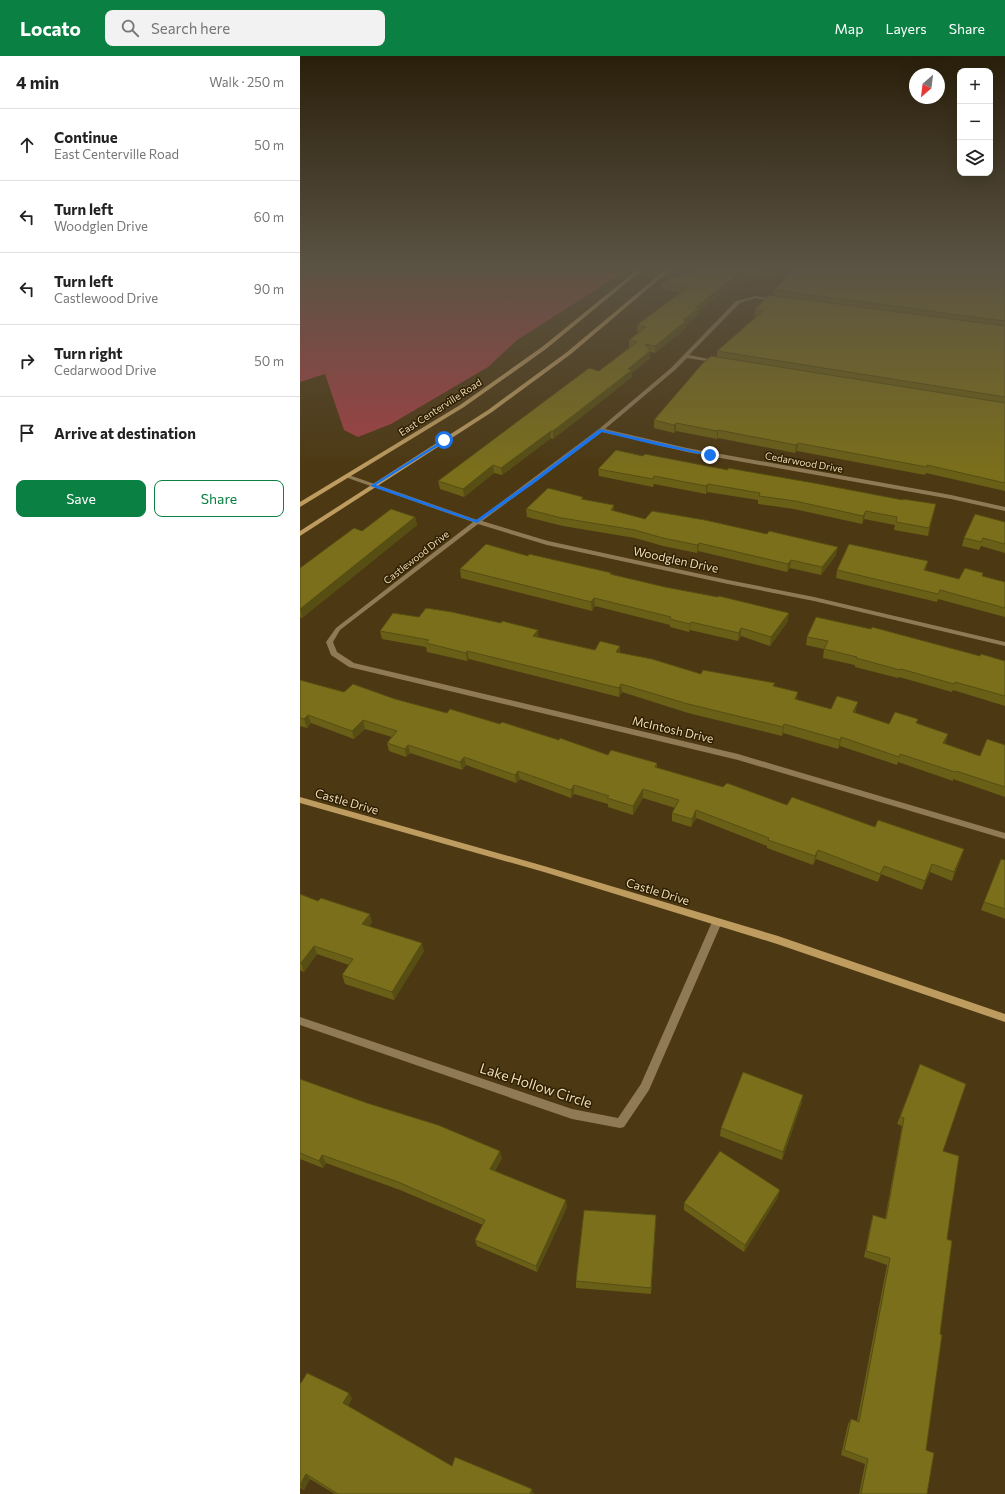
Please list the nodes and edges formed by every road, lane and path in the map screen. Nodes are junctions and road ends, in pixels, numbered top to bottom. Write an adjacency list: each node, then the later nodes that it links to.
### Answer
1 (556, 337): 7 (main road, East Centerville Road)
2 (586, 337): 8 (main road)
3 (704, 337): 4 (street, Castlewood Drive)
4 (686, 356): 5 (street); 6 (street, Castlewood Drive)
5 (719, 362)
6 (601, 430): 10 (street, Cedarwood Drive); 11 (street, Castlewood Drive)
7 (347, 476): 8 (street, Woodglen Drive); 9 (main road, East Centerville Road)
8 (373, 486): 11 (street, Woodglen Drive); 12 (main road)
9 (300, 505)
10 (1005, 509)
11 (477, 522): 13 (street, Woodglen Drive); 14 (street, Castlewood Drive)
12 (300, 534)
13 (1005, 644)
14 (334, 653): 16 (street, McIntosh Drive)
15 (300, 800): 17 (main road, Castle Drive)
16 (1005, 836)
17 (717, 922): 18 (main road, Castle Drive); 19 (street, Lake Hollow Circle)
18 (1005, 1018)
19 (300, 1021)

